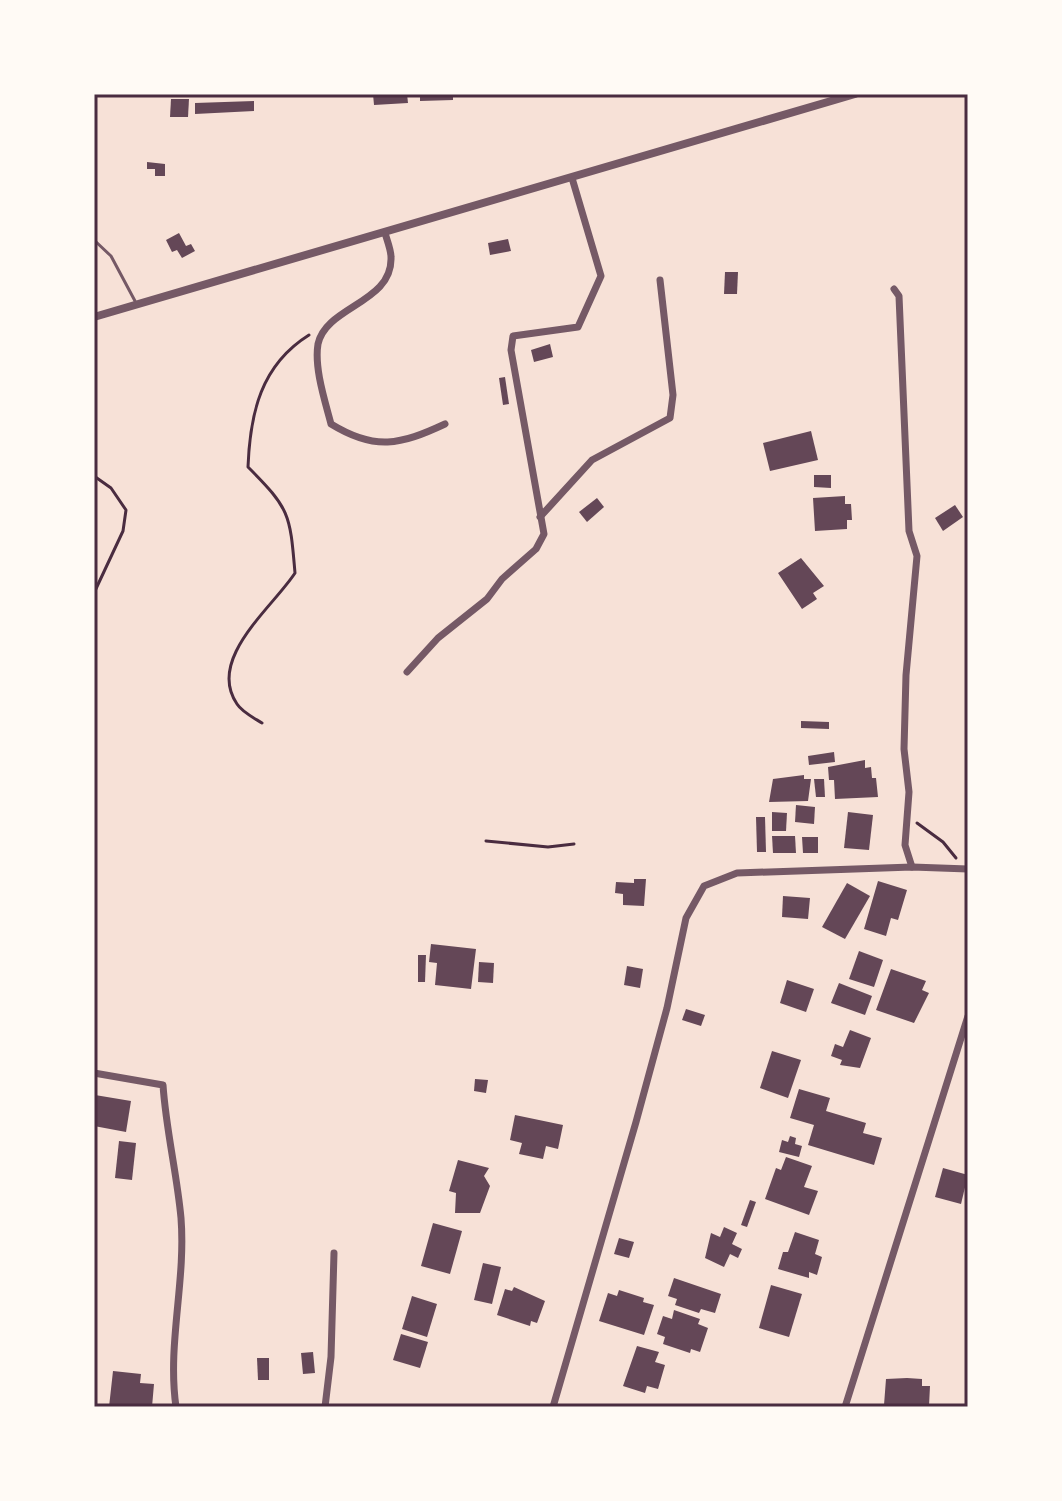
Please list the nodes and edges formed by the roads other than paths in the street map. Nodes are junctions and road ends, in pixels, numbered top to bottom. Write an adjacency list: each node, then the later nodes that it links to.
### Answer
1 (855, 94): 2 (street)
2 (572, 178): 3 (street); 10 (street)
3 (385, 233): 7 (street); 9 (street)
4 (94, 240): 7 (lane)
5 (660, 280): 10 (street)
6 (894, 289): 12 (street)
7 (137, 304): 8 (street)
8 (94, 317)
9 (445, 424)
10 (540, 517): 11 (street)
11 (407, 672)
12 (912, 867): 13 (street); 19 (street)
13 (967, 869)
14 (968, 1016): 20 (street)
15 (94, 1073): 17 (street)
16 (334, 1253): 18 (street)
17 (176, 1407)
18 (325, 1407)
19 (553, 1407)
20 (845, 1407)

